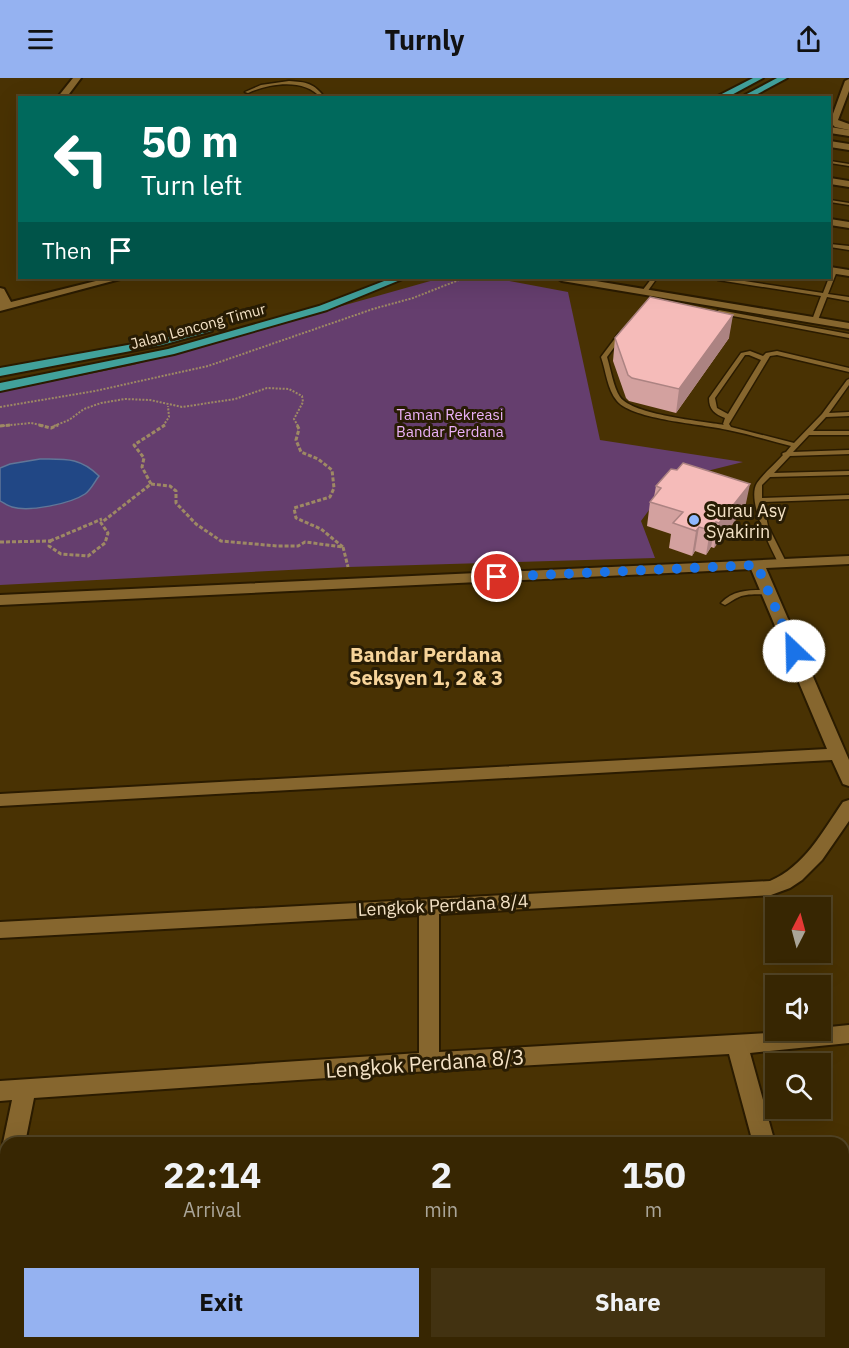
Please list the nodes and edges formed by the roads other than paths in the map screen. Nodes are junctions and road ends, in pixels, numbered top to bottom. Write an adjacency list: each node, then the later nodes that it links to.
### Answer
1 (77, 78): 6 (street)
2 (759, 78): 8 (highway)
3 (783, 78): 9 (highway)
4 (849, 81): 10 (street)
5 (247, 92): 7 (lane)
6 (63, 96)
7 (321, 96)
8 (722, 96)
9 (748, 96)
10 (849, 127)
11 (849, 133): 12 (street)
12 (831, 136): 13 (street); 14 (street)
13 (849, 139)
14 (849, 147)
15 (831, 162): 16 (lane)
16 (849, 165)
17 (831, 181): 18 (street)
18 (849, 184)
19 (831, 201): 20 (lane)
20 (849, 204)
21 (831, 222): 22 (street)
22 (849, 225)
23 (831, 246): 24 (lane)
24 (849, 249)
25 (832, 270): 26 (street)
26 (849, 273)
27 (115, 279): 38 (street)
28 (366, 279): 46 (highway, Jalan Lencong Timur)
29 (397, 279): 48 (highway, Jalan Lencong Timur)
30 (567, 279): 35 (street)
31 (653, 279): 35 (lane)
32 (724, 279): 36 (lane)
33 (829, 279): 36 (lane)
34 (0, 291): 38 (street)
35 (645, 291): 40 (street)
36 (825, 295): 37 (lane); 40 (lane)
37 (849, 299)
38 (4, 307)
39 (710, 311): 43 (lane)
40 (814, 320): 42 (street)
41 (628, 325): 52 (lane)
42 (849, 326)
43 (849, 336)
44 (764, 359): 45 (lane); 51 (lane); 51 (lane)
45 (849, 370)
46 (0, 372)
47 (849, 381): 50 (lane)
48 (0, 387)
49 (849, 414): 50 (lane)
50 (824, 415): 53 (lane)
51 (729, 417): 52 (lane)
52 (729, 428): 55 (lane)
53 (806, 433): 54 (lane); 55 (lane)
54 (849, 433)
55 (794, 445): 57 (lane)
56 (849, 452): 57 (lane)
57 (785, 454): 59 (lane)
58 (849, 473): 59 (lane)
59 (768, 475): 61 (lane)
60 (849, 497): 61 (lane)
61 (758, 500): 63 (lane)
62 (849, 560): 63 (street)
63 (783, 564): 64 (street)
64 (757, 565): 65 (street); 66 (street)
65 (768, 592): 67 (lane); 68 (street)
66 (0, 600)
67 (725, 603)
68 (838, 753): 69 (street); 70 (street)
69 (849, 780)
70 (0, 800)
71 (849, 807): 72 (street, Lengkok Perdana 8/4)
72 (429, 906): 73 (street, Lengkok Perdana 8/4); 76 (street)
73 (0, 930)
74 (849, 1034): 75 (street, Lengkok Perdana 8/3)
75 (737, 1045): 76 (street, Lengkok Perdana 8/3); 80 (street)
76 (429, 1062): 77 (street, Lengkok Perdana 8/3)
77 (25, 1090): 78 (street, Lengkok Perdana 8/3); 79 (street)
78 (0, 1091)
79 (15, 1137)
80 (762, 1137)

